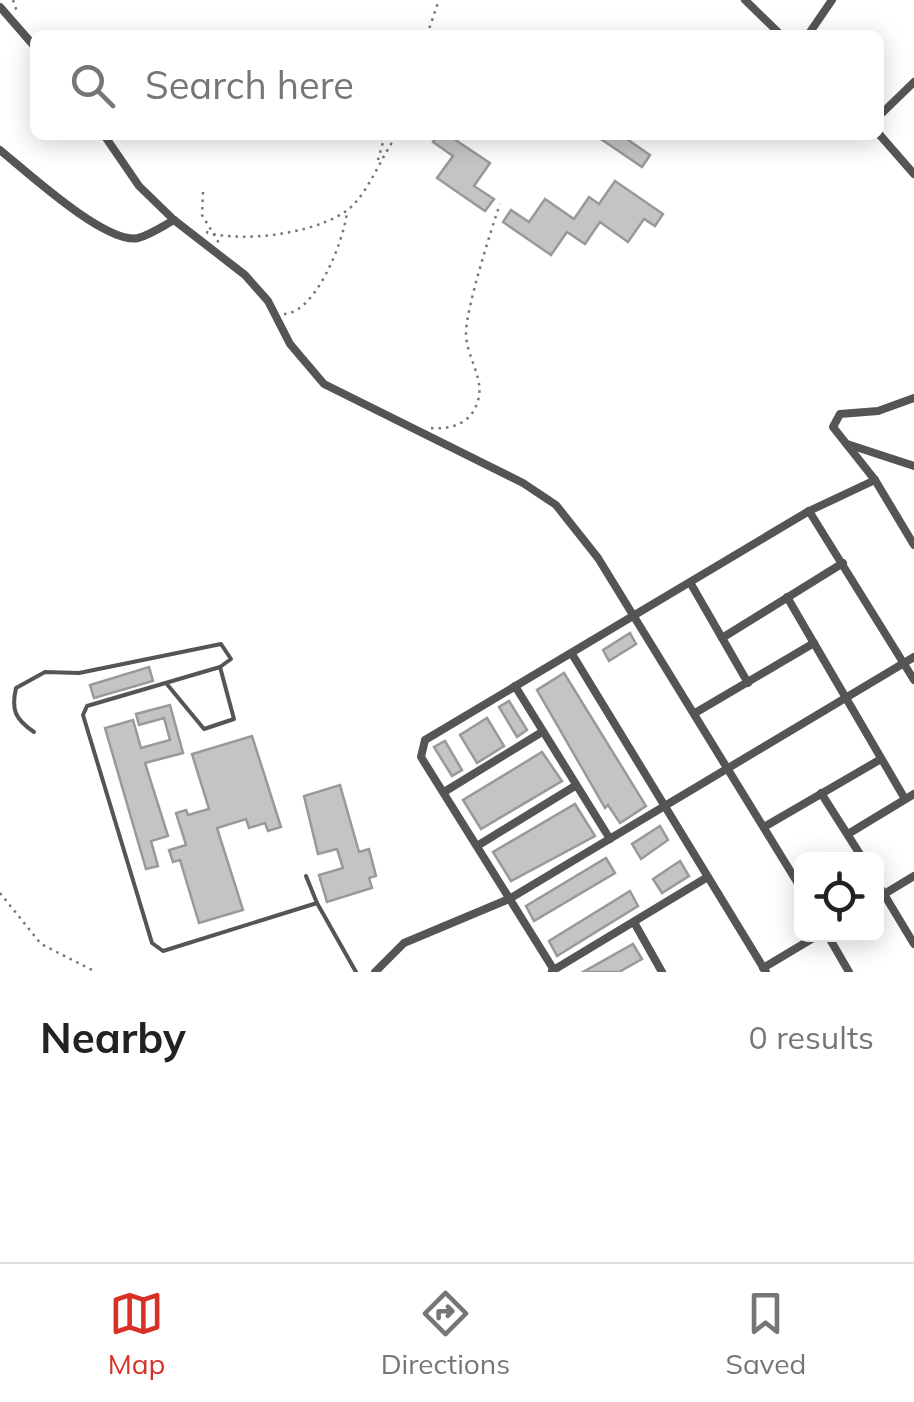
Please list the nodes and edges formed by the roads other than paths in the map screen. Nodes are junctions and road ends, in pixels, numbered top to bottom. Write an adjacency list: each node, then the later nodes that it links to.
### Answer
1 (745, 0): 4 (street)
2 (832, 0): 5 (street)
3 (0, 7): 6 (street)
4 (776, 30)
5 (811, 30)
6 (30, 41)
7 (914, 82): 8 (street)
8 (884, 111)
9 (107, 140): 13 (street)
10 (884, 140): 12 (street)
11 (0, 150): 13 (street)
12 (914, 174)
13 (174, 220): 23 (street)
14 (914, 398): 15 (street)
15 (847, 444): 16 (street); 17 (street)
16 (914, 466)
17 (876, 480): 18 (street); 19 (street)
18 (810, 510): 20 (street); 21 (street)
19 (914, 546)
20 (843, 563): 22 (street); 28 (street)
21 (691, 584): 23 (street); 24 (street)
22 (786, 597): 24 (street); 25 (street)
23 (634, 616): 26 (street); 35 (street)
24 (722, 638): 31 (street)
25 (814, 642): 31 (street); 34 (street)
26 (572, 654): 33 (street); 45 (street)
27 (914, 656): 28 (street)
28 (903, 663): 30 (street); 34 (street)
29 (220, 667): 32 (lane); 32 (lane); 36 (lane)
30 (914, 680)
31 (748, 682): 35 (street)
32 (166, 683): 57 (lane)
33 (515, 686): 37 (street); 41 (street)
34 (846, 698): 38 (street); 39 (street)
35 (695, 713): 39 (street)
36 (34, 732)
37 (542, 732): 40 (street); 41 (street)
38 (880, 759): 42 (street); 44 (street)
39 (727, 768): 45 (street); 46 (street)
40 (575, 786): 48 (street); 49 (street)
41 (444, 792): 49 (street)
42 (821, 793): 46 (street); 47 (street)
43 (914, 794): 44 (street)
44 (904, 800): 47 (street)
45 (665, 806): 48 (street); 54 (street)
46 (764, 827): 53 (street)
47 (848, 834): 50 (street)
48 (610, 839): 56 (street)
49 (477, 846): 56 (street)
50 (859, 852)
51 (306, 876): 57 (lane)
52 (914, 876): 55 (street)
53 (794, 877)
54 (706, 878): 59 (street); 63 (street)
55 (884, 895)
56 (509, 899): 64 (street); 66 (street)
57 (317, 903): 65 (lane)
58 (884, 903): 62 (street)
59 (636, 924): 64 (street); 67 (street)
60 (811, 942): 63 (street)
61 (829, 942): 68 (street)
62 (914, 944)
63 (764, 970)
64 (552, 971)
65 (356, 972)
66 (375, 972)
67 (662, 972)
68 (850, 972)

